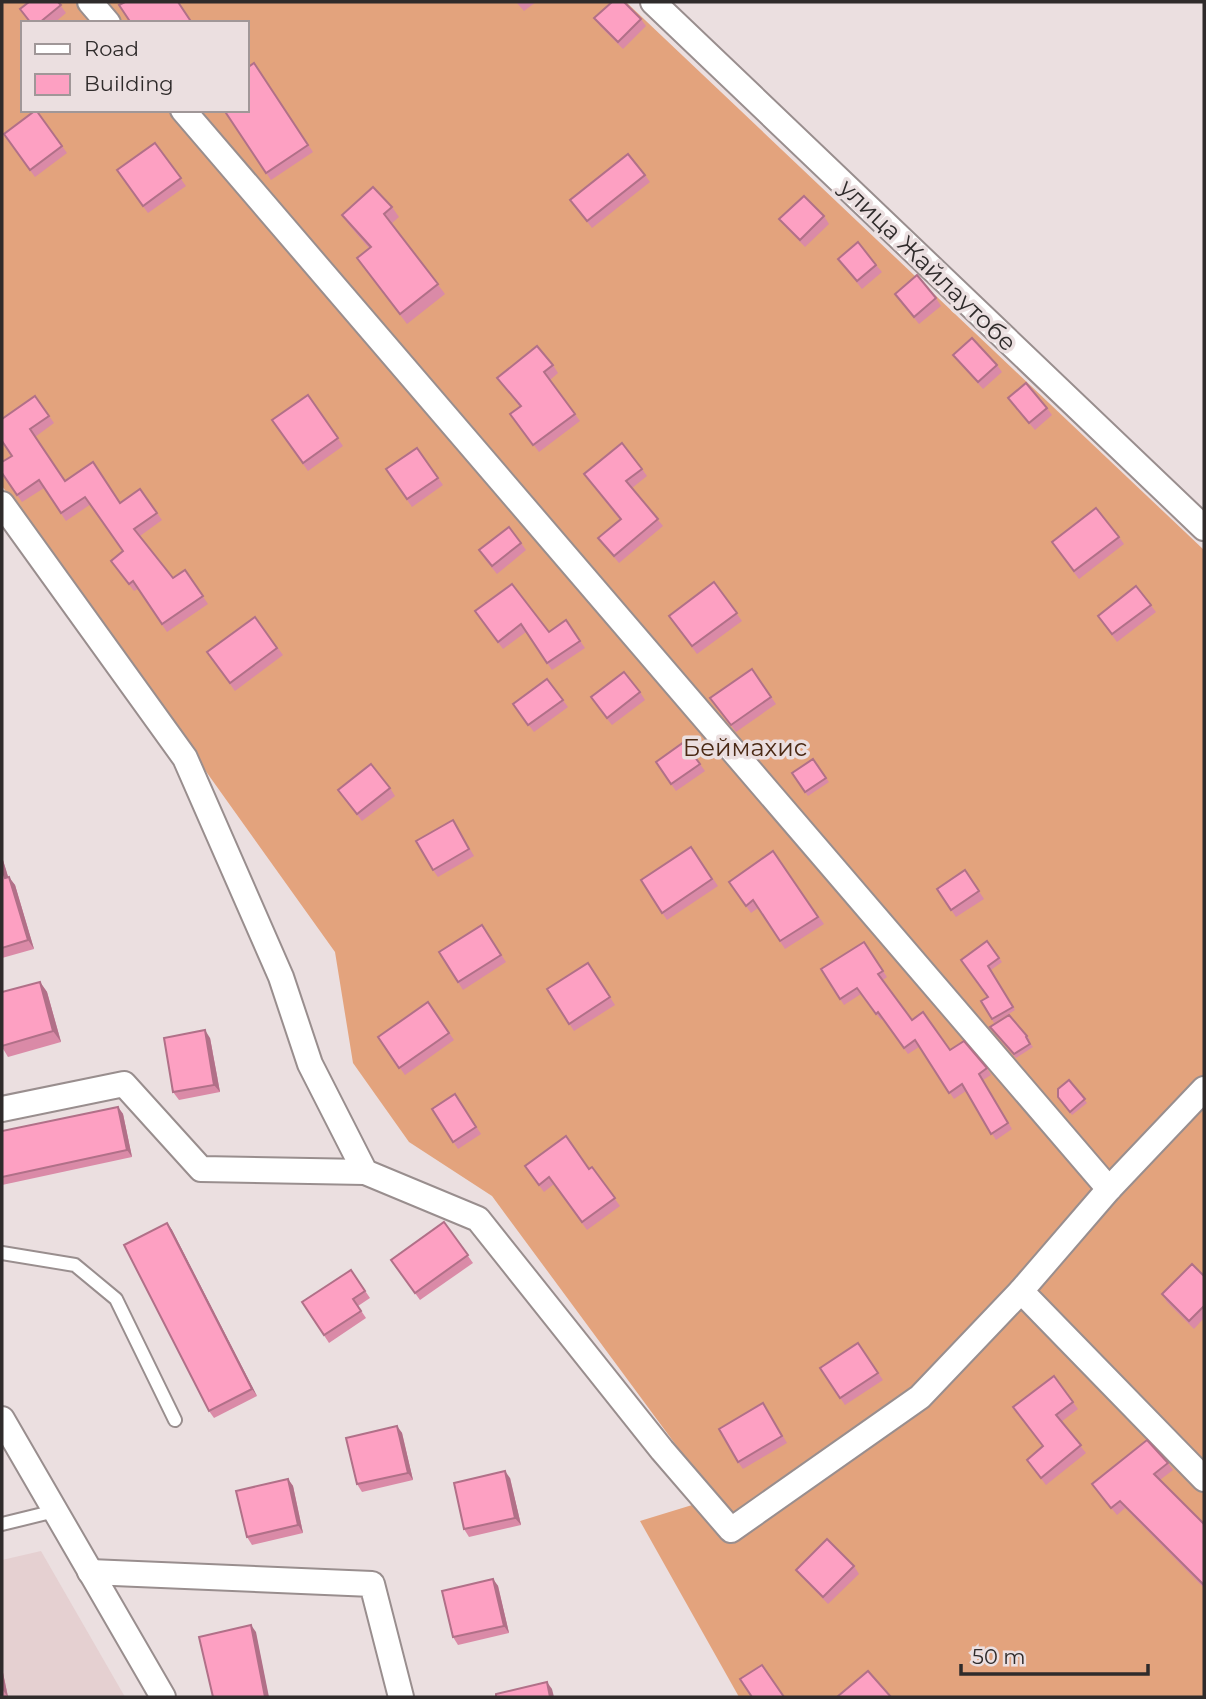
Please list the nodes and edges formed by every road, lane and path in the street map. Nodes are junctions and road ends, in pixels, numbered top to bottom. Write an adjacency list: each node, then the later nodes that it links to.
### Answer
1 (90, 2): 3 (street)
2 (653, 2): 6 (street, улица Жайлаутобе)
3 (106, 21)
4 (185, 112): 10 (street)
5 (2, 504): 9 (street)
6 (1204, 528)
7 (1204, 1089): 10 (street)
8 (2, 1109): 9 (street)
9 (365, 1172): 12 (street)
10 (1109, 1189): 12 (street)
11 (2, 1253): 14 (lane)
12 (1021, 1291): 15 (street)
13 (2, 1419): 16 (street)
14 (175, 1420)
15 (1204, 1479)
16 (55, 1511): 17 (lane); 18 (street)
17 (2, 1524)
18 (90, 1572): 19 (street); 20 (street)
19 (163, 1697)
20 (401, 1697)

